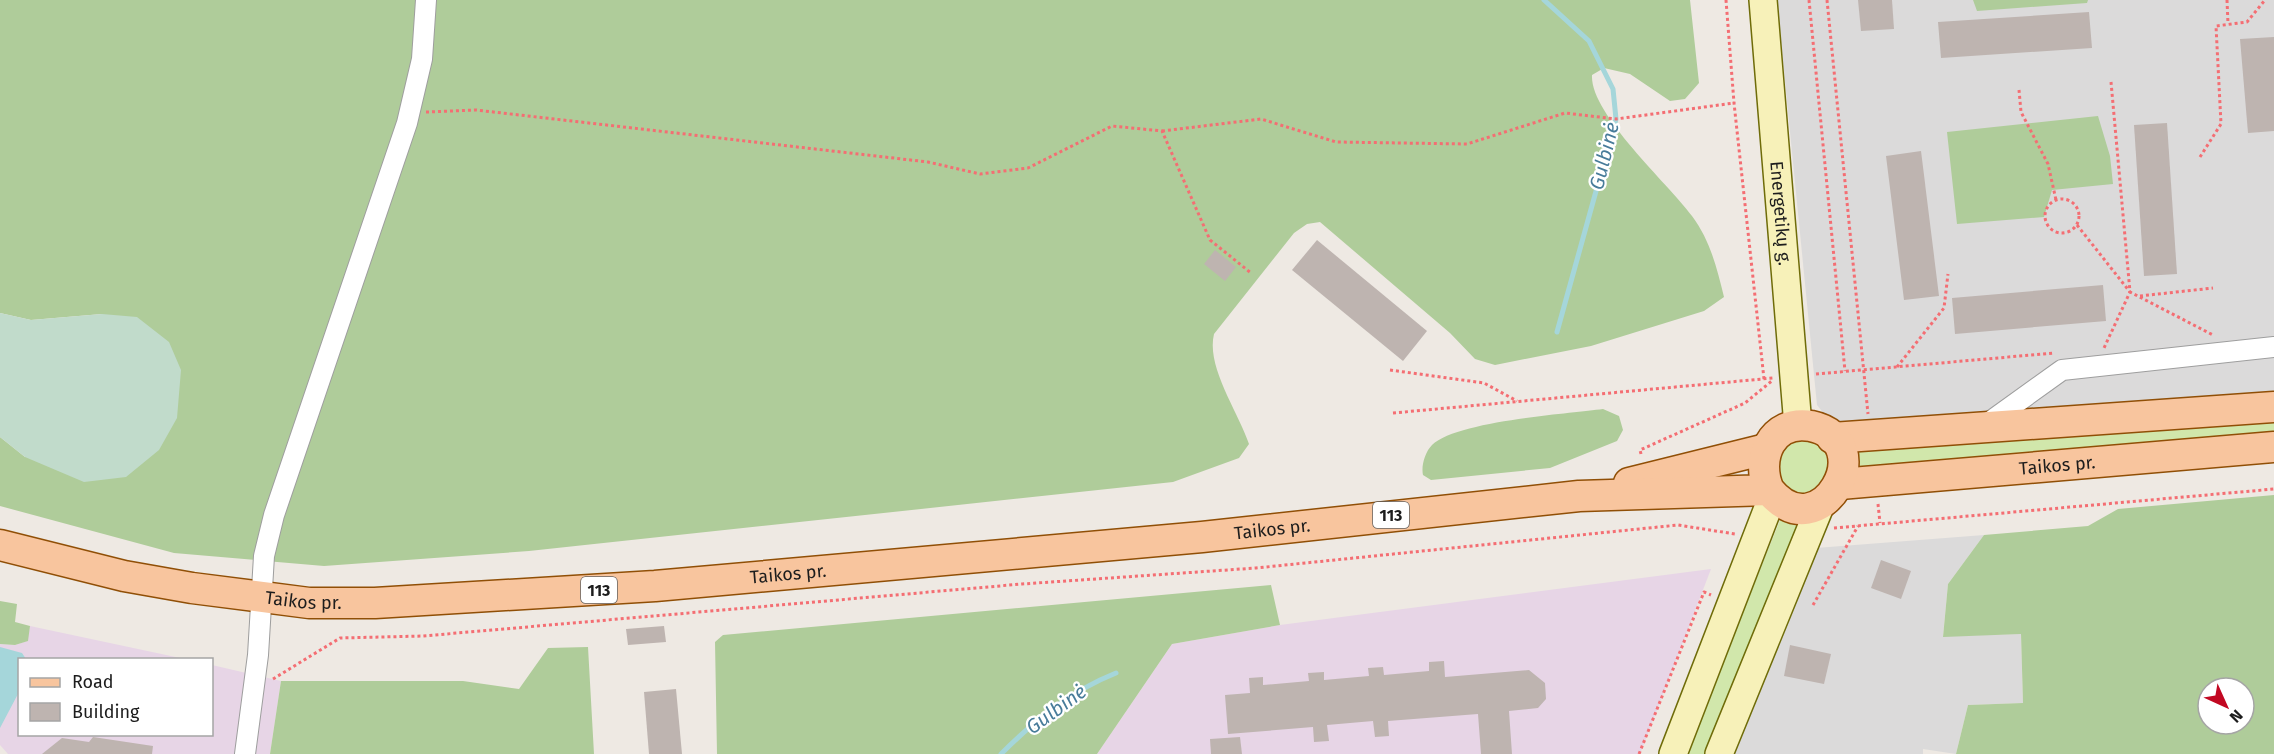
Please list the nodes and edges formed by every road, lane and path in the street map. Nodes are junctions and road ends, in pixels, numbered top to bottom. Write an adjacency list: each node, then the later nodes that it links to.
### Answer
1 (426, 0): 12 (street)
2 (1726, 0): 11 (path)
3 (1763, 0): 28 (main road, Energetikų g.)
4 (1809, 0): 27 (path)
5 (1827, 0): 27 (path)
6 (2227, 0): 8 (path)
7 (2265, 0): 8 (path)
8 (2228, 24): 14 (path)
9 (2111, 82): 20 (path)
10 (2019, 90): 15 (path)
11 (1734, 104): 13 (path); 29 (path)
12 (409, 113): 13 (path); 46 (street)
13 (1162, 131): 17 (path)
14 (2200, 157)
15 (2056, 200): 16 (path); 16 (path)
16 (2077, 225): 20 (path)
17 (1251, 273)
18 (1948, 274): 25 (path)
19 (2213, 288): 21 (path)
20 (2130, 292): 21 (path); 24 (path)
21 (2139, 296): 22 (path)
22 (2218, 337)
23 (2274, 347): 34 (street)
24 (2104, 348)
25 (1896, 367)
26 (1390, 370): 30 (path)
27 (1845, 371): 28 (path)
28 (1784, 377): 29 (path); 33 (main road, Energetikų g.); 38 (path)
29 (1764, 379): 30 (path)
30 (1517, 401): 32 (path)
31 (2274, 407): 34 (main road)
32 (1393, 413)
33 (1798, 426): 35 (main road); 37 (main road, Taikos pr. / 113)
34 (1982, 428): 35 (main road)
35 (1832, 438): 42 (main road)
36 (2274, 447): 42 (main road, Taikos pr.)
37 (1766, 448): 40 (main road); 41 (main road, Taikos pr. / 113)
38 (1641, 454)
39 (2274, 489): 43 (path)
40 (1771, 493): 41 (main road, Taikos pr. / 113); 42 (main road, Taikos pr. / 113); 44 (main road)
41 (1580, 496): 46 (main road, Taikos pr. / 113)
42 (1824, 506): 43 (path); 53 (main road)
43 (1859, 525): 48 (path)
44 (1755, 537): 47 (main road); 49 (path)
45 (0, 545): 46 (main road, Taikos pr. / 113)
46 (260, 598): 49 (street)
47 (1730, 602): 51 (path); 52 (main road)
48 (1813, 605)
49 (254, 690): 50 (street)
50 (244, 754)
51 (1639, 754)
52 (1673, 754)
53 (1719, 754)

